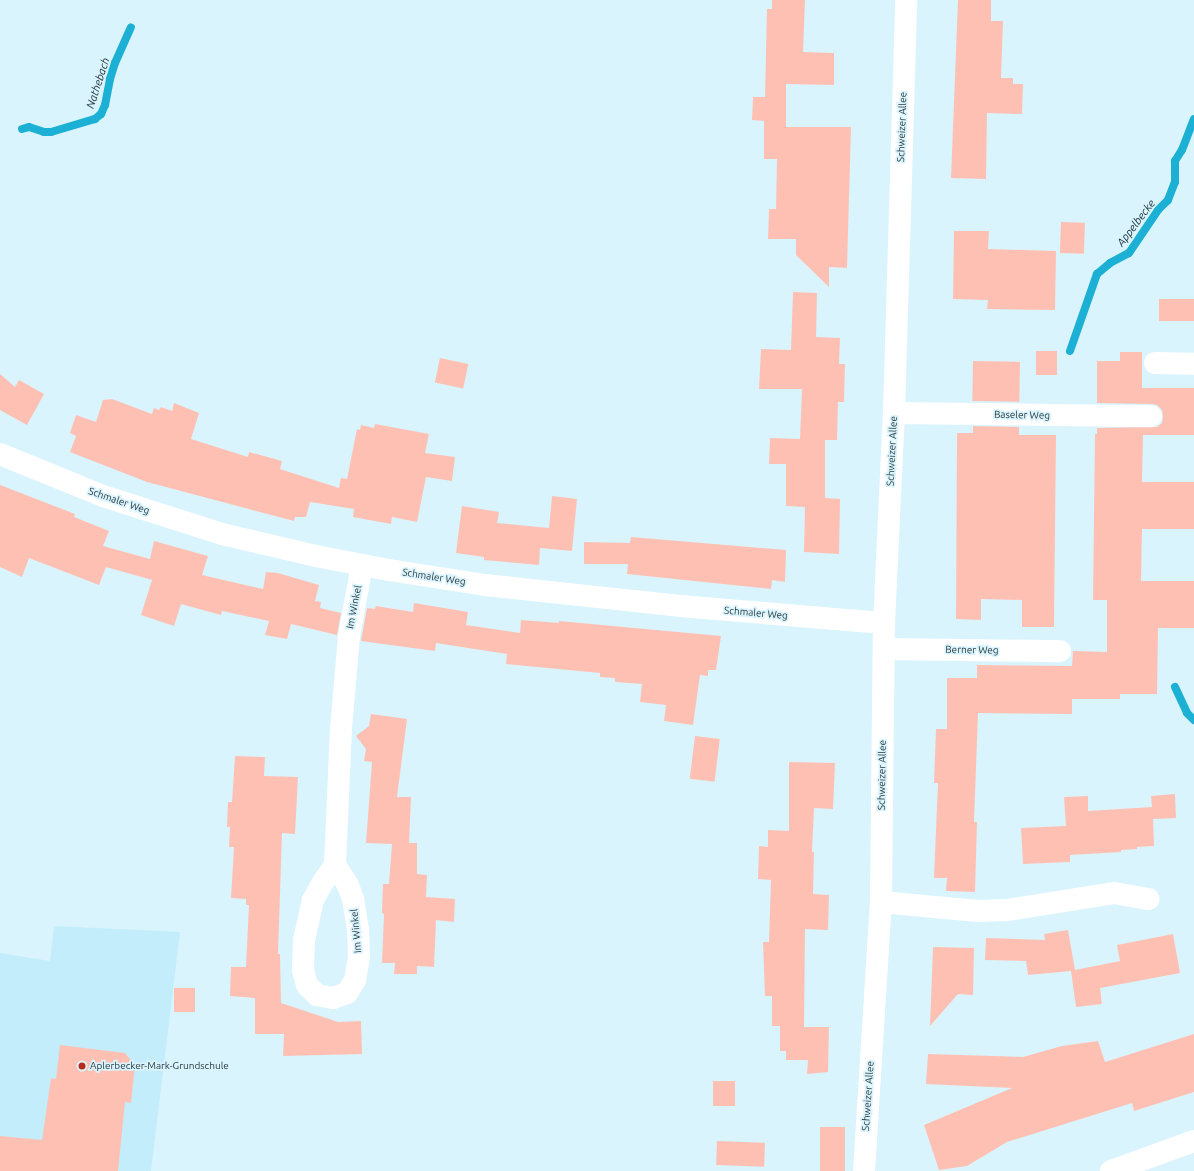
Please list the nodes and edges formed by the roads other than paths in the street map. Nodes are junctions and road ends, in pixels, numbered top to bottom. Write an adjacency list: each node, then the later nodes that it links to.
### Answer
1 (906, 0): 4 (street, Schweizer Allee)
2 (1155, 363): 3 (street)
3 (1194, 364)
4 (894, 413): 5 (street, Baseler Weg); 8 (street, Schweizer Allee)
5 (1151, 416)
6 (0, 454): 7 (street, Schmaler Weg)
7 (362, 565): 8 (street, Schmaler Weg); 11 (street, Im Winkel)
8 (884, 623): 9 (street, Schweizer Allee)
9 (884, 649): 10 (street, Berner Weg); 13 (street, Schweizer Allee)
10 (1060, 651)
11 (335, 865): 11 (street, Im Winkel)
12 (1148, 899): 13 (street)
13 (881, 902): 15 (street, Schweizer Allee)
14 (1194, 1142): 16 (street)
15 (864, 1171)
16 (1111, 1171)

